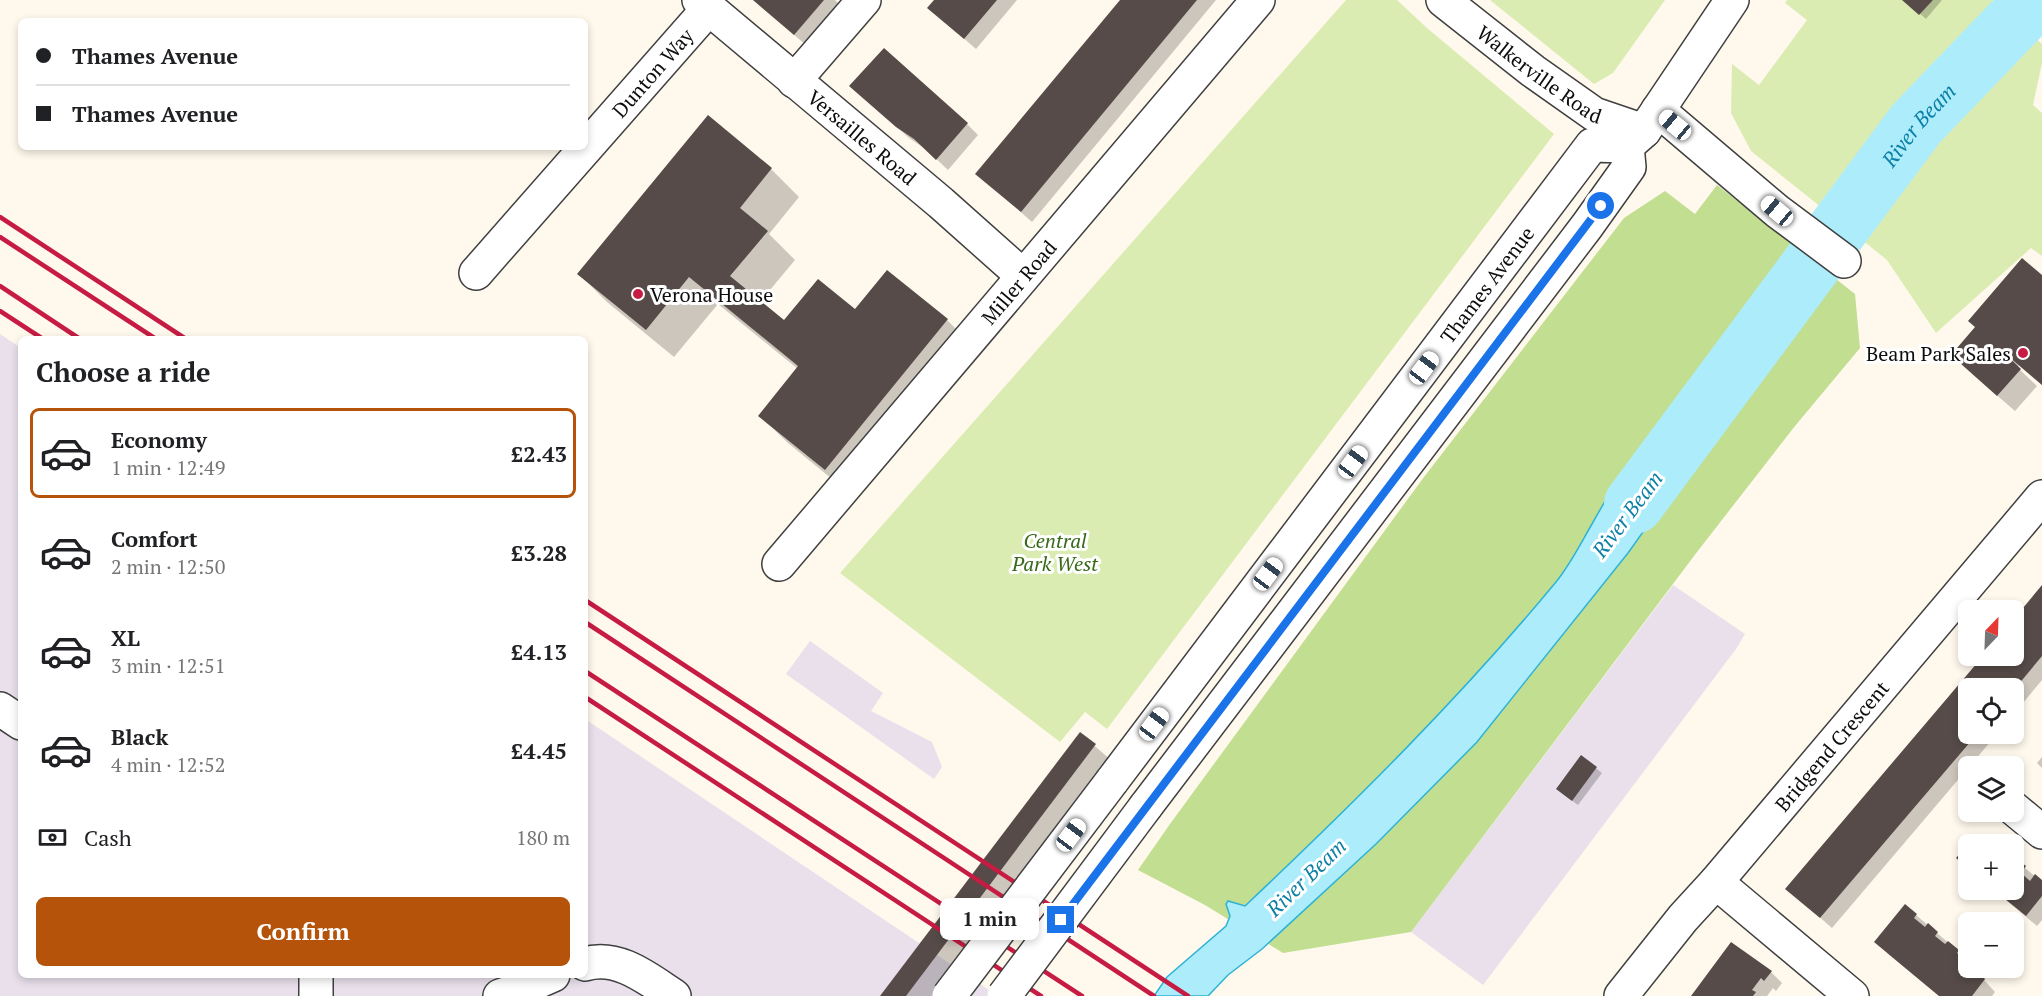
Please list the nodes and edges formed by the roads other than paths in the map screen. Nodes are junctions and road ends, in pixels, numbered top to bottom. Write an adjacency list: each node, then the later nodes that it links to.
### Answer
1 (864, 0): 6 (street)
2 (1258, 0): 12 (street, Miller Road)
3 (1443, 0): 7 (street, Walkerville Road)
4 (1732, 0): 7 (street)
5 (704, 4): 6 (street, Versailles Road); 8 (street, Dunton Way)
6 (794, 81): 12 (street, Versailles Road)
7 (1643, 129): 10 (street); 26 (street, Thames Avenue, bridge); 27 (street, bridge)
8 (588, 141)
9 (580, 150): 11 (street, Dunton Way)
10 (1844, 261)
11 (476, 273)
12 (1023, 276): 14 (street, Miller Road)
13 (2042, 497): 19 (street, Bridgend Crescent)
14 (778, 564)
15 (0, 709): 16 (street)
16 (18, 721)
17 (2024, 817): 18 (street)
18 (2042, 832)
19 (1716, 882): 28 (street, Bridgend Crescent); 29 (street)
20 (588, 964): 25 (street)
21 (316, 978): 23 (street)
22 (546, 978): 24 (street)
23 (316, 996)
24 (500, 996)
25 (674, 996)
26 (949, 996)
27 (1004, 996)
28 (1621, 996)
29 (1852, 996)

